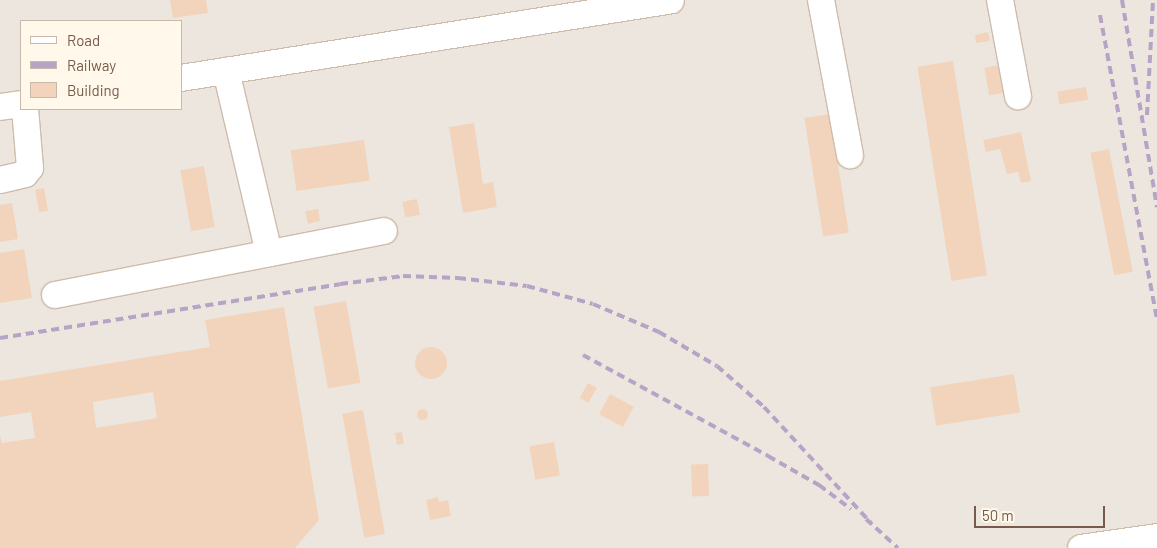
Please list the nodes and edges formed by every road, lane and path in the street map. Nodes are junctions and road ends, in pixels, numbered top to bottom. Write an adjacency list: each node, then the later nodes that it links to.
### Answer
1 (671, 0): 4 (lane)
2 (821, 0): 10 (lane)
3 (1000, 0): 6 (lane)
4 (226, 71): 5 (lane); 13 (lane)
5 (182, 78)
6 (1018, 96)
7 (20, 104): 8 (lane)
8 (0, 108)
9 (25, 110): 11 (lane)
10 (850, 156)
11 (0, 180)
12 (384, 231): 13 (lane)
13 (269, 253): 14 (lane)
14 (55, 295)
15 (1157, 536): 16 (lane)
16 (1081, 548)

